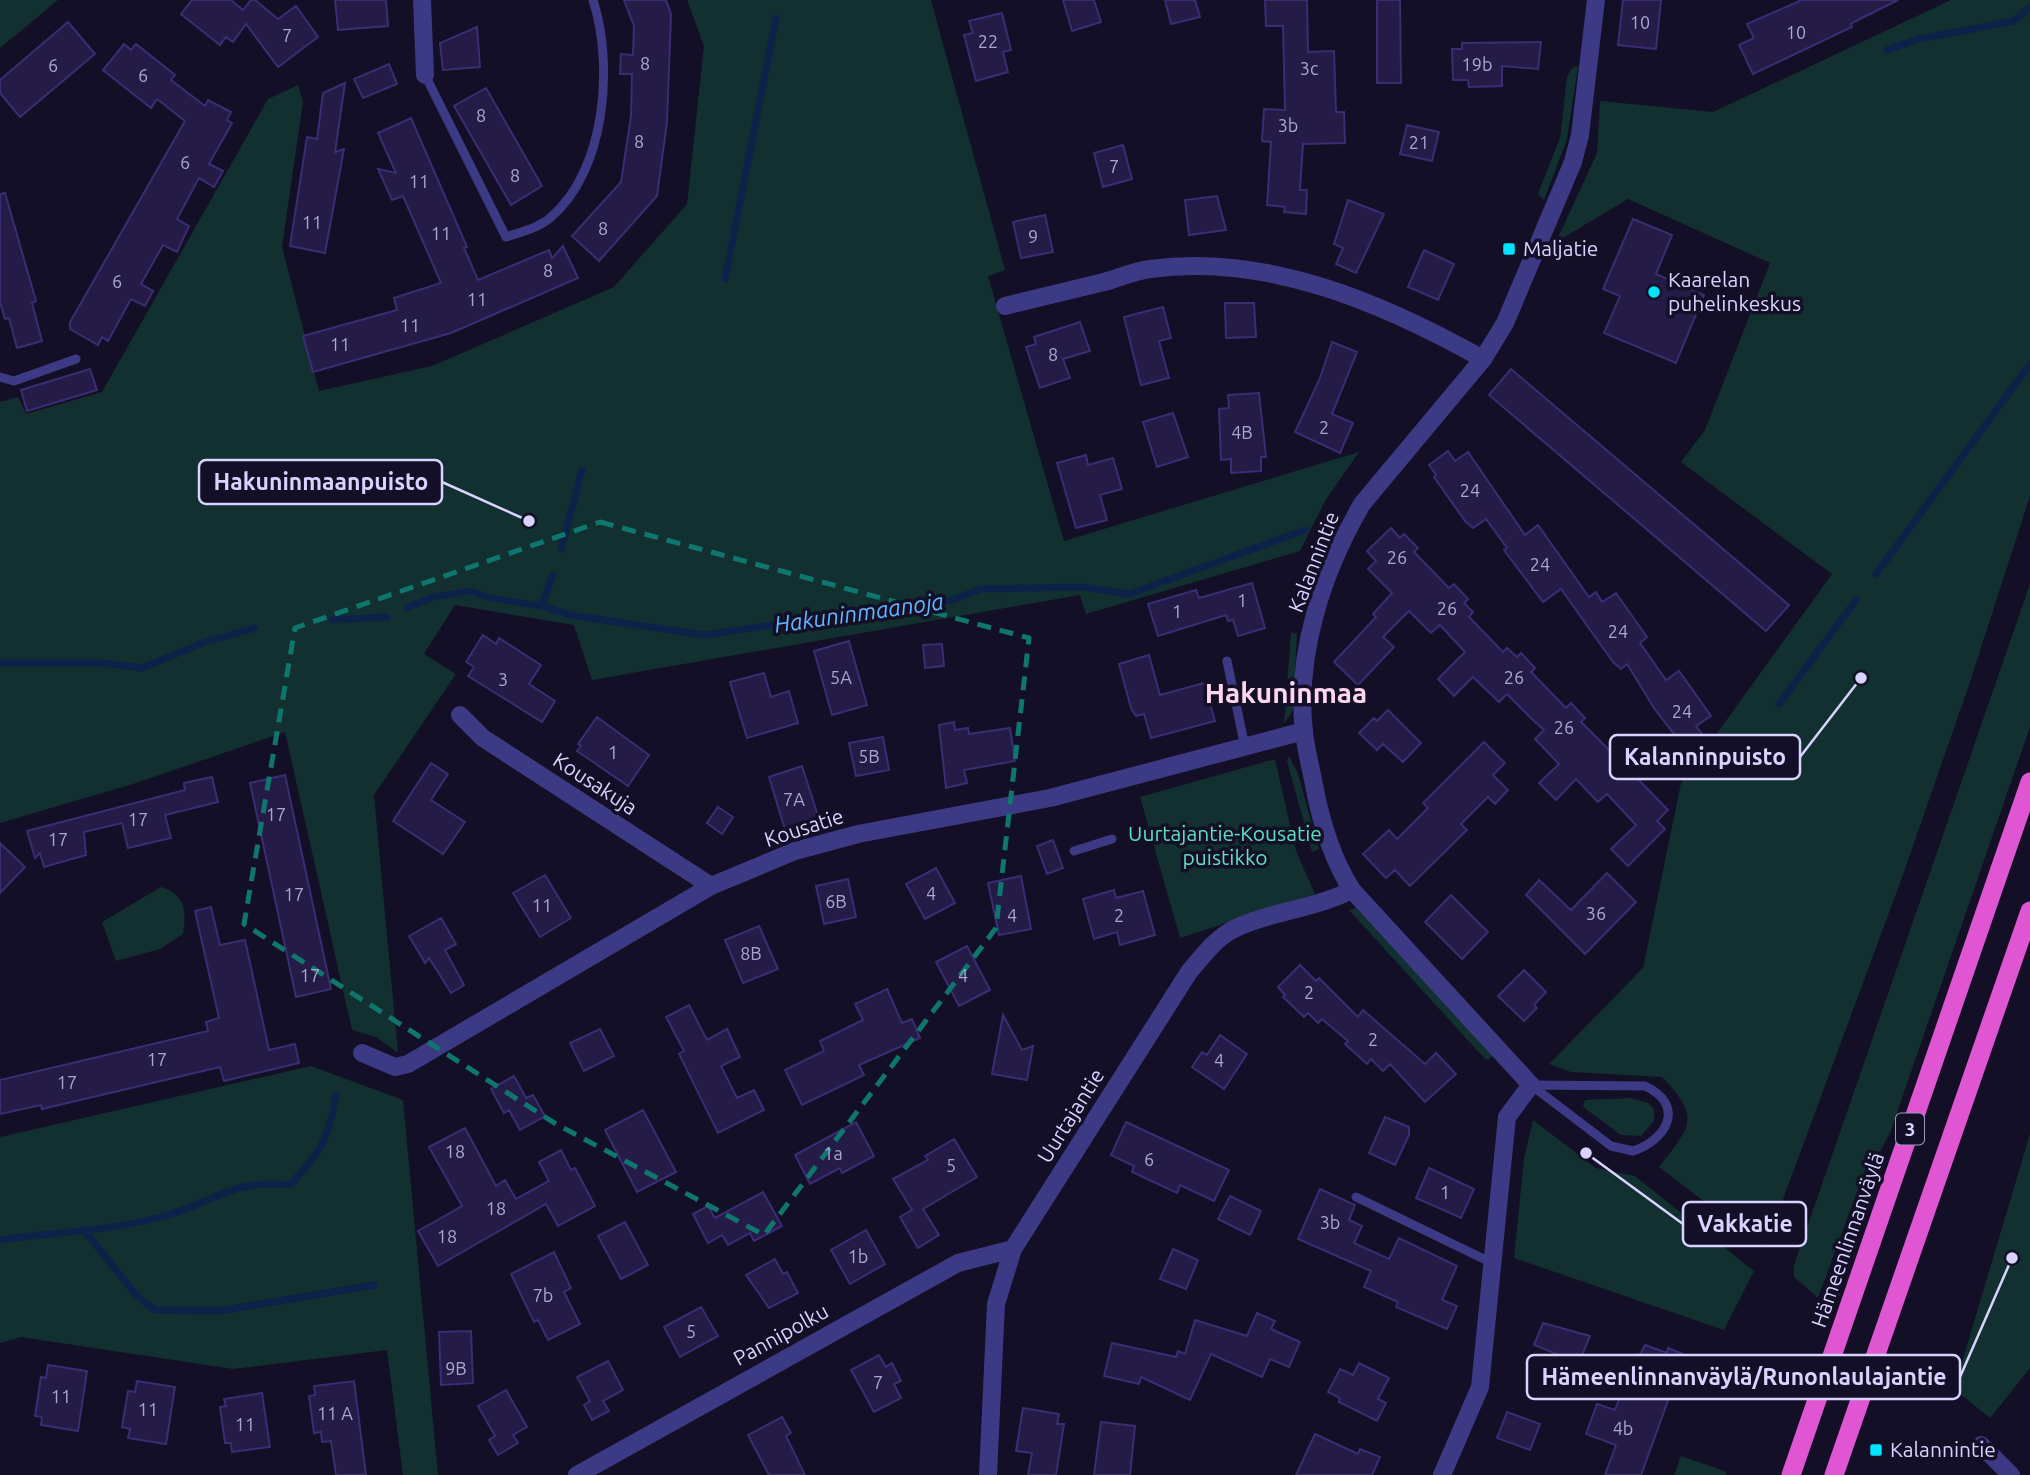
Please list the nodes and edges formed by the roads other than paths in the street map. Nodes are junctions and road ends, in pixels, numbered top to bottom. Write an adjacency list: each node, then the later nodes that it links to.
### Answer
1 (422, 0): 4 (street)
2 (593, 0): 4 (lane)
3 (1596, 0): 7 (street, Kalannintie)
4 (425, 75)
5 (1005, 306): 7 (street)
6 (76, 359): 8 (lane)
7 (1483, 359): 11 (street, Kalannintie)
8 (0, 377)
9 (1227, 661): 12 (lane)
10 (460, 715): 16 (street, Kousakuja)
11 (1304, 732): 12 (street, Kousatie); 17 (street, Kalannintie)
12 (1245, 747): 16 (street, Kousatie)
13 (2030, 782): 28 (highway, Hämeenlinnanväylä / 3)
14 (1112, 839): 15 (lane)
15 (1074, 851)
16 (711, 886): 19 (street, Kousatie)
17 (1352, 890): 20 (street, Kalannintie); 22 (street, Uurtajantie)
18 (2030, 911): 29 (highway, 3)
19 (362, 1054)
20 (1531, 1085): 20 (lane, Kalannintie); 23 (street)
21 (1356, 1197): 23 (lane)
22 (1013, 1249): 25 (street, Pannipolku); 26 (street, Uurtajantie)
23 (1494, 1264): 27 (street)
24 (1981, 1446): 30 (street)
25 (577, 1475)
26 (988, 1475)
27 (1442, 1475)
28 (1791, 1475)
29 (1834, 1475)
30 (2011, 1475)

